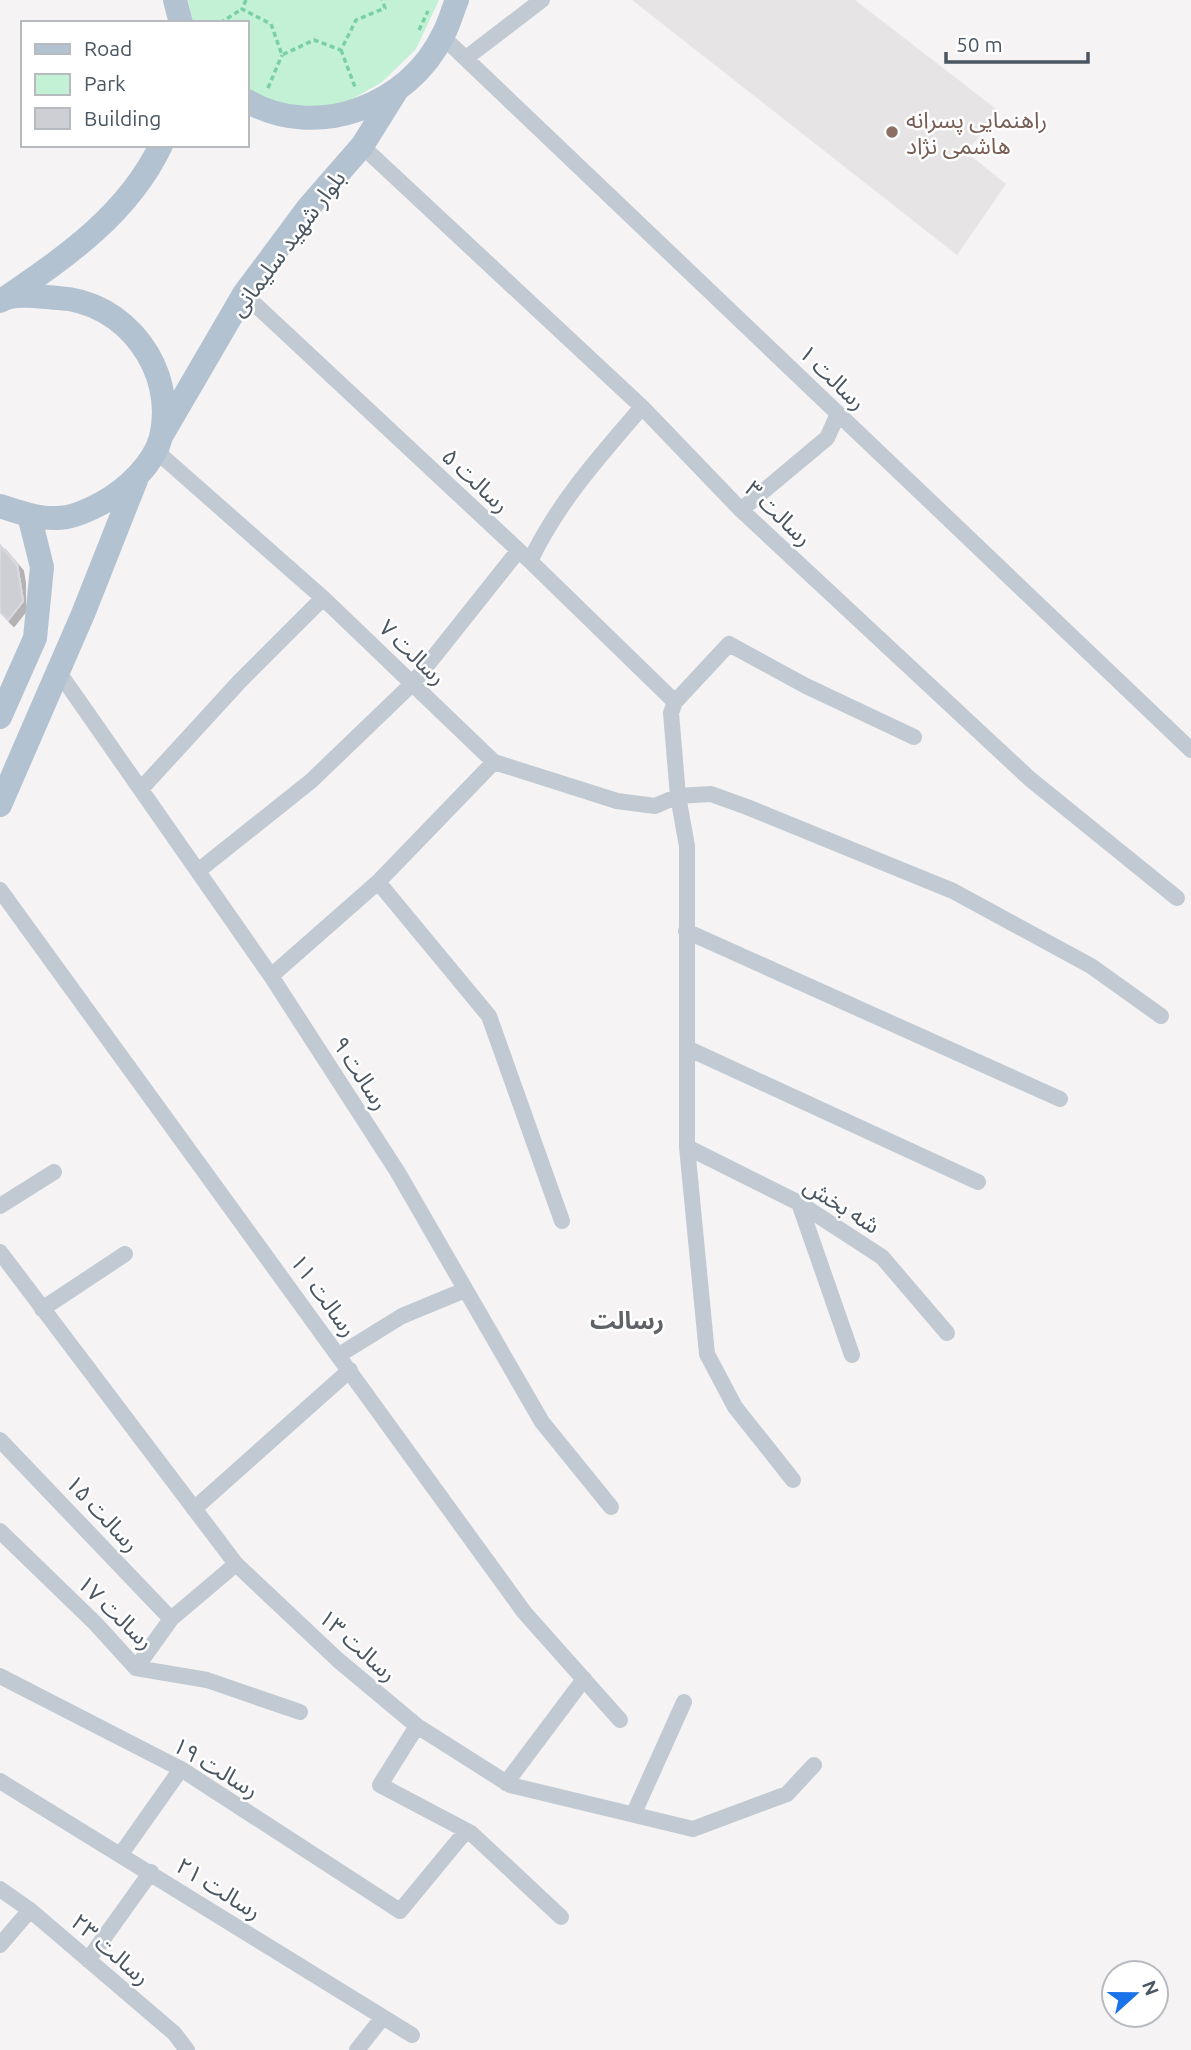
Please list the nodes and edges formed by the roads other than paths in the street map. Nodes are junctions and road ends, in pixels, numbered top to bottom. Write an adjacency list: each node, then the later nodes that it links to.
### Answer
1 (175, 0): 4 (main road)
2 (457, 0): 5 (main road)
3 (542, 0): 6 (street)
4 (180, 21)
5 (443, 37): 6 (street, رسالت ۱); 7 (main road)
6 (466, 58): 14 (street, رسالت ۱)
7 (397, 90): 8 (main road); 9 (main road, بلوار شهید سلیمانی)
8 (256, 99)
9 (362, 146): 11 (main road, بلوار شهید سلیمانی); 13 (street, رسالت ۳)
10 (160, 147): 12 (main road)
11 (244, 294): 15 (main road, بلوار شهید سلیمانی); 20 (street, رسالت ۵)
12 (3, 300): 15 (main road)
13 (642, 407): 18 (street, رسالت ۳); 20 (street)
14 (838, 414): 18 (street); 27 (street, رسالت ۱)
15 (158, 443): 16 (main road, بلوار شهید سلیمانی); 21 (street, رسالت ۷)
16 (138, 476): 19 (main road); 22 (main road)
17 (0, 506): 19 (main road)
18 (741, 510): 35 (street, رسالت ۳)
19 (29, 515): 25 (main road)
20 (524, 556): 23 (street); 24 (street, رسالت ۵)
21 (323, 598): 23 (street, رسالت ۷); 29 (street)
22 (58, 671): 29 (street, رسالت ۹); 31 (main road)
23 (413, 683): 28 (street, رسالت ۷); 32 (street)
24 (675, 702): 26 (street); 30 (street)
25 (0, 718)
26 (914, 737)
27 (1191, 750)
28 (494, 762): 30 (street, رسالت ۷); 33 (street)
29 (141, 789): 32 (street, رسالت ۹)
30 (678, 796): 36 (street); 38 (street, رسالت ۷)
31 (0, 805)
32 (198, 871): 37 (street, رسالت ۹)
33 (378, 882): 37 (street); 46 (street)
34 (0, 890): 52 (street, رسالت ۱۱)
35 (1177, 898)
36 (686, 931): 39 (street); 40 (street)
37 (271, 976): 49 (street, رسالت ۹)
38 (1161, 1016)
39 (687, 1048): 41 (street); 43 (street)
40 (1060, 1099)
41 (687, 1147): 44 (street, شه بخش); 56 (street)
42 (54, 1172): 45 (street)
43 (978, 1182)
44 (799, 1203): 51 (street, شه بخش); 53 (street)
45 (0, 1206)
46 (562, 1221)
47 (0, 1252): 50 (street, رسالت ۱۳)
48 (125, 1254): 50 (street)
49 (464, 1290): 52 (street); 57 (street, رسالت ۹)
50 (42, 1309): 58 (street, رسالت ۱۳)
51 (947, 1333)
52 (339, 1355): 54 (street, رسالت ۱۱)
53 (852, 1355)
54 (350, 1370): 58 (street); 64 (street, رسالت ۱۱)
55 (0, 1440): 61 (street, رسالت ۱۵)
56 (793, 1479)
57 (611, 1507)
58 (194, 1509): 60 (street, رسالت ۱۳)
59 (0, 1531): 62 (street, رسالت ۱۷)
60 (236, 1564): 61 (street); 68 (street, رسالت ۱۳)
61 (171, 1619): 62 (street)
62 (136, 1668): 66 (street, رسالت ۱۷)
63 (0, 1676): 70 (street, رسالت ۱۹)
64 (584, 1679): 67 (street, رسالت ۱۱); 72 (street)
65 (684, 1702): 73 (street)
66 (300, 1712)
67 (620, 1720)
68 (416, 1726): 72 (street, رسالت ۱۳); 74 (street)
69 (814, 1765): 73 (street, رسالت ۱۳)
70 (181, 1769): 74 (street, رسالت ۱۹); 75 (street)
71 (0, 1780): 75 (street, رسالت ۲۱)
72 (506, 1783): 73 (street, رسالت ۱۳)
73 (634, 1813)
74 (467, 1831): 79 (street)
75 (121, 1854): 76 (street, رسالت ۲۱)
76 (151, 1872): 81 (street); 82 (street, رسالت ۲۱)
77 (0, 1889): 78 (street, رسالت ۲۳)
78 (30, 1910): 80 (street); 81 (street, رسالت ۲۳)
79 (561, 1917)
80 (0, 1945)
81 (88, 1959): 84 (street, رسالت ۲۳)
82 (383, 2017): 83 (street, رسالت ۲۱); 85 (street)
83 (412, 2035)
84 (187, 2050)
85 (356, 2050)

